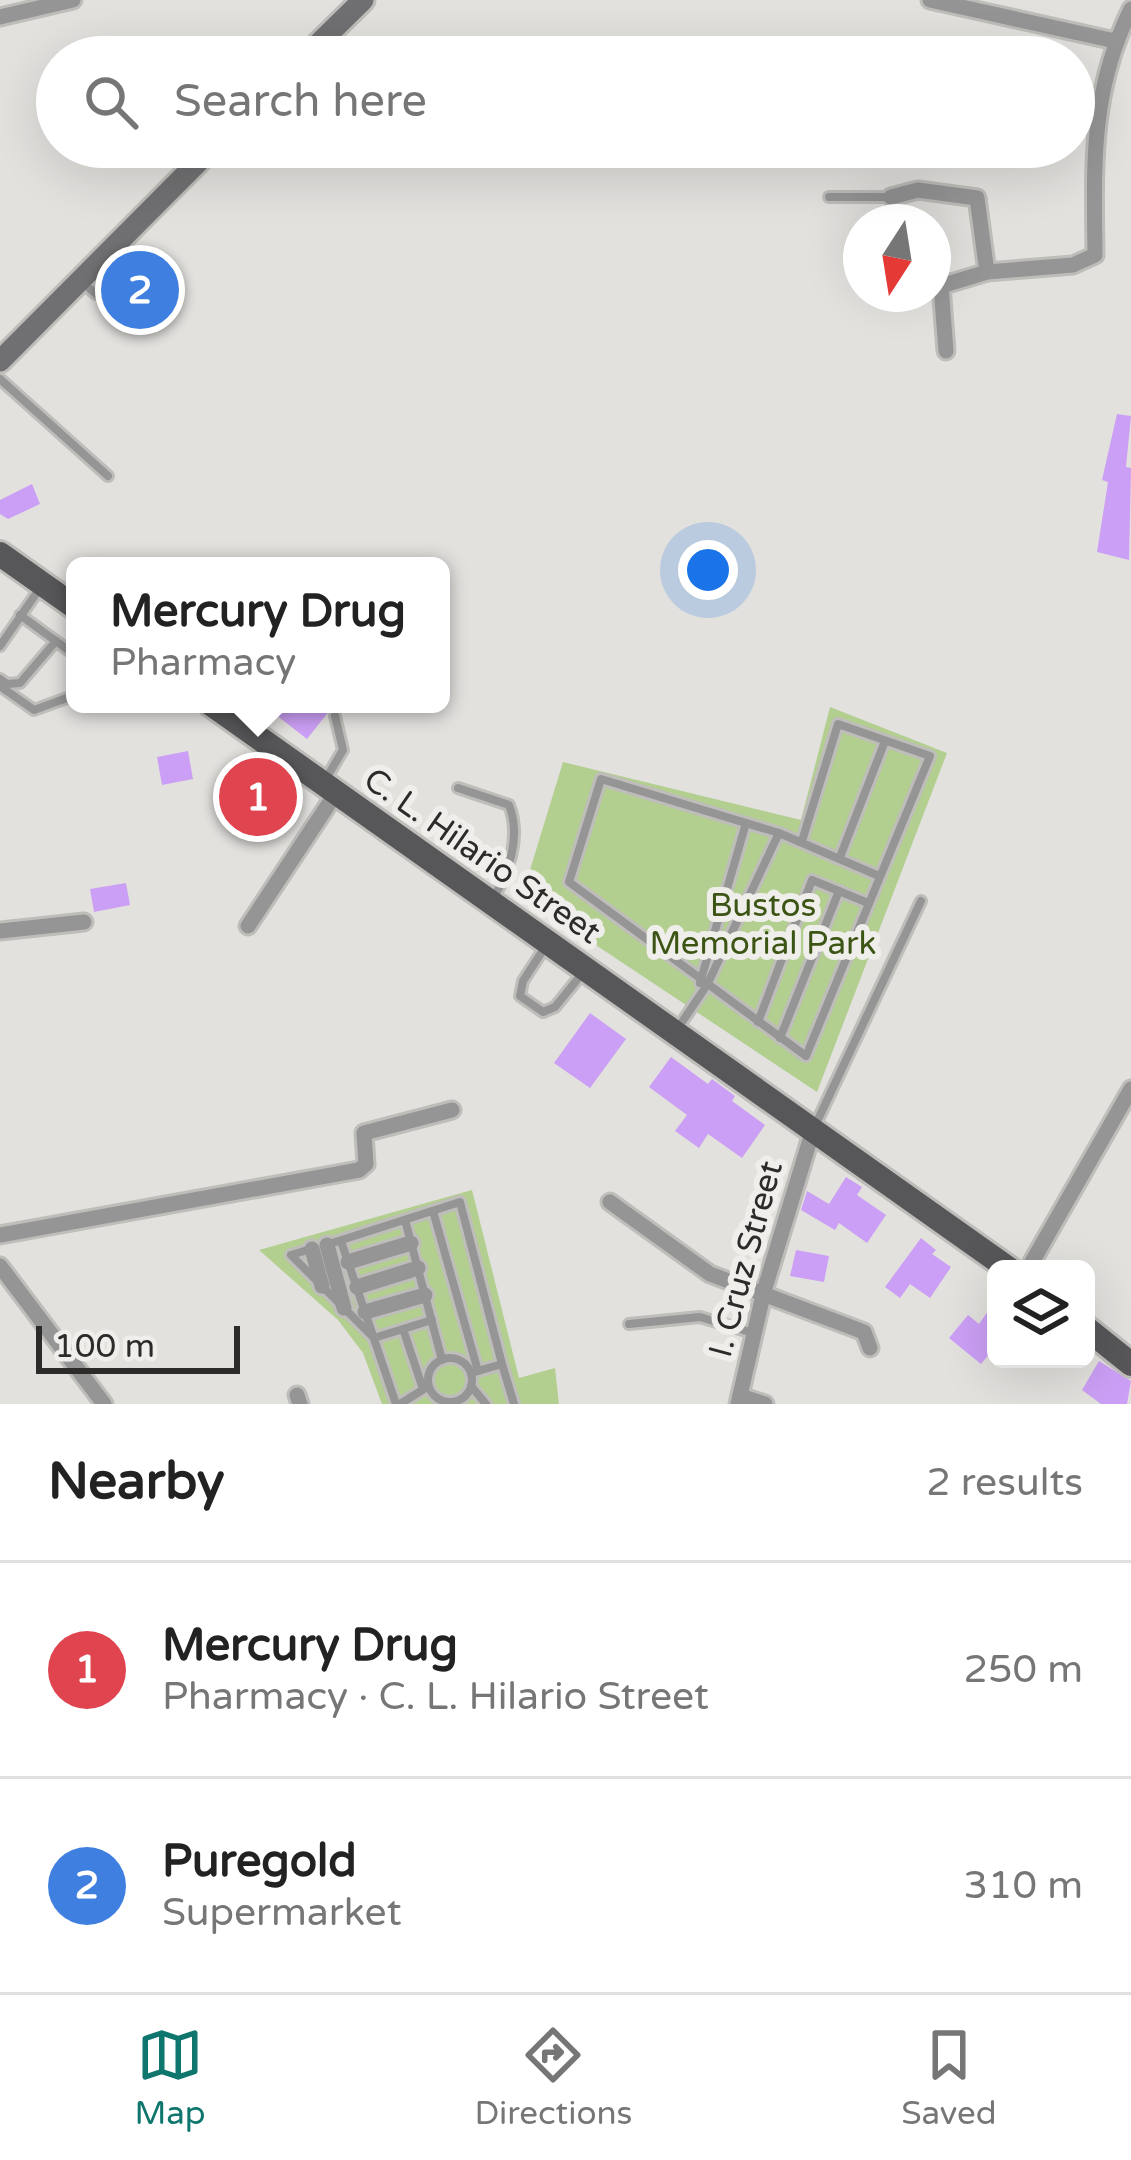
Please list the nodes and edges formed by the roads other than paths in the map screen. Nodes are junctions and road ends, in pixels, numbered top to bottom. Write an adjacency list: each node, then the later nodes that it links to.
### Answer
1 (73, 0): 5 (street)
2 (363, 0): 6 (main road)
3 (930, 0): 7 (street)
4 (1131, 9): 9 (street)
5 (0, 17)
6 (326, 36)
7 (1092, 36)
8 (1095, 37): 9 (street)
9 (1115, 41): 10 (street)
10 (1095, 123)
11 (192, 168): 15 (main road)
12 (1094, 168): 16 (street)
13 (829, 196): 14 (lane)
14 (892, 197): 16 (street)
15 (118, 240): 17 (main road); 18 (lane)
16 (987, 272): 20 (street)
17 (79, 280): 19 (lane); 21 (main road)
18 (133, 283)
19 (119, 296)
20 (946, 351)
21 (0, 361)
22 (0, 379): 23 (lane)
23 (108, 476)
24 (0, 554): 25 (main road)
25 (43, 584): 26 (main road); 27 (lane)
26 (66, 601)
27 (20, 615): 28 (lane); 30 (lane)
28 (12, 624): 29 (lane); 31 (lane)
29 (0, 634)
30 (56, 641): 32 (lane); 33 (lane)
31 (0, 646)
32 (66, 648)
33 (0, 682): 34 (lane)
34 (66, 698)
35 (224, 713): 39 (main road, C. L. Hilario Street)
36 (335, 716): 39 (lane)
37 (886, 740): 42 (lane); 43 (lane); 44 (lane)
38 (458, 788): 48 (lane)
39 (330, 789): 48 (main road, C. L. Hilario Street); 50 (street)
40 (746, 823): 41 (lane); 54 (lane); 54 (lane)
41 (779, 832): 42 (lane); 54 (lane)
42 (802, 841): 43 (lane)
43 (840, 857): 44 (lane)
44 (879, 876): 47 (lane)
45 (839, 891): 47 (lane); 55 (lane); 57 (lane)
46 (921, 901): 60 (lane)
47 (868, 903): 57 (lane)
48 (491, 904): 52 (main road, C. L. Hilario Street)
49 (84, 922): 51 (street)
50 (248, 926)
51 (0, 931)
52 (548, 943): 53 (main road, C. L. Hilario Street); 53 (lane)
53 (586, 970): 56 (main road, C. L. Hilario Street)
54 (704, 983): 55 (lane); 56 (lane)
55 (758, 1022): 57 (lane)
56 (676, 1033): 60 (main road, C. L. Hilario Street)
57 (780, 1037)
58 (1131, 1089): 68 (street)
59 (452, 1110): 64 (street)
60 (813, 1130): 67 (main road, C. L. Hilario Street); 74 (street, I. Cruz Street)
61 (610, 1202): 74 (street)
62 (433, 1211): 63 (lane); 86 (lane); 88 (lane)
63 (405, 1220): 65 (lane); 66 (lane)
64 (0, 1235)
65 (412, 1244): 69 (street); 71 (lane)
66 (327, 1245): 69 (lane); 72 (street); 76 (street)
67 (996, 1260)
68 (1033, 1260)
69 (348, 1262): 73 (lane)
70 (0, 1266): 92 (street)
71 (418, 1268): 73 (street); 75 (lane)
72 (322, 1286): 76 (lane)
73 (357, 1287): 77 (lane)
74 (764, 1292): 81 (street, I. Cruz Street); 84 (street)
75 (425, 1295): 77 (street); 78 (lane)
76 (344, 1308): 83 (lane)
77 (365, 1312): 83 (lane)
78 (432, 1320): 80 (lane); 85 (lane)
79 (629, 1324): 81 (lane)
80 (404, 1329): 83 (lane); 90 (lane)
81 (754, 1333): 91 (street, I. Cruz Street)
82 (1095, 1335): 87 (main road)
83 (374, 1338): 93 (lane)
84 (870, 1348)
85 (442, 1360): 88 (lane); 90 (lane)
86 (502, 1364): 88 (lane); 95 (lane)
87 (1131, 1364)
88 (474, 1372): 89 (lane)
89 (471, 1386): 90 (lane); 94 (lane)
90 (426, 1389): 93 (lane)
91 (739, 1400): 96 (street)
92 (104, 1404)
93 (398, 1404)
94 (486, 1404)
95 (514, 1404)
96 (765, 1404)

